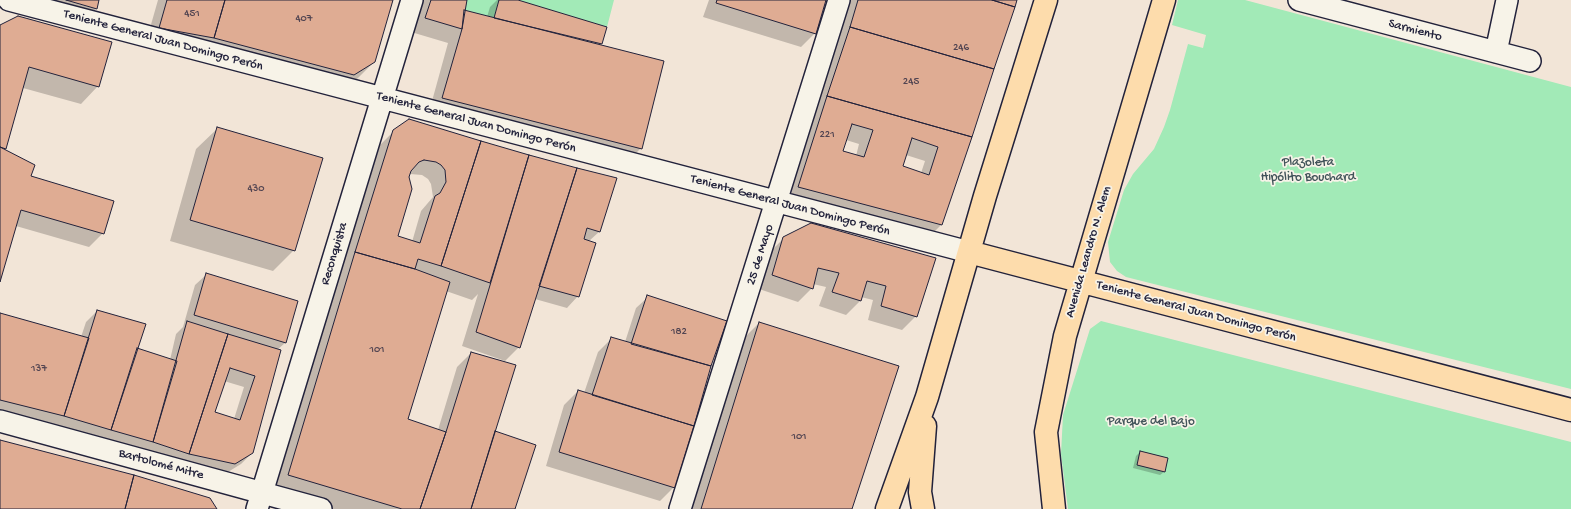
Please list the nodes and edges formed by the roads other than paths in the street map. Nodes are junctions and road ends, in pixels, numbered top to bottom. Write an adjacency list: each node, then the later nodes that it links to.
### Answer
1 (9, 0): 10 (street, Teniente General Juan Domingo Perón)
2 (412, 0): 10 (street, Reconquista)
3 (839, 0): 11 (street, 25 de Mayo)
4 (1046, 0): 12 (main road)
5 (1164, 0): 13 (main road, Avenida Leandro N. Alem)
6 (1299, 0): 8 (street, Sarmiento)
7 (1507, 0): 8 (street)
8 (1500, 53): 9 (street, Sarmiento)
9 (1530, 61)
10 (382, 98): 11 (street, Teniente General Juan Domingo Perón); 17 (street, Reconquista)
11 (777, 202): 12 (street, Teniente General Juan Domingo Perón); 19 (street, 25 de Mayo)
12 (969, 252): 13 (main road, Teniente General Juan Domingo Perón); 14 (main road)
13 (1080, 282): 15 (main road, Teniente General Juan Domingo Perón); 22 (main road, Avenida Leandro N. Alem)
14 (927, 397): 20 (main road); 21 (main road)
15 (1571, 410)
16 (0, 421): 17 (street, Bartolomé Mitre)
17 (260, 501): 18 (street, Bartolomé Mitre)
18 (321, 509)
19 (680, 509)
20 (887, 509)
21 (923, 509)
22 (1054, 509)

